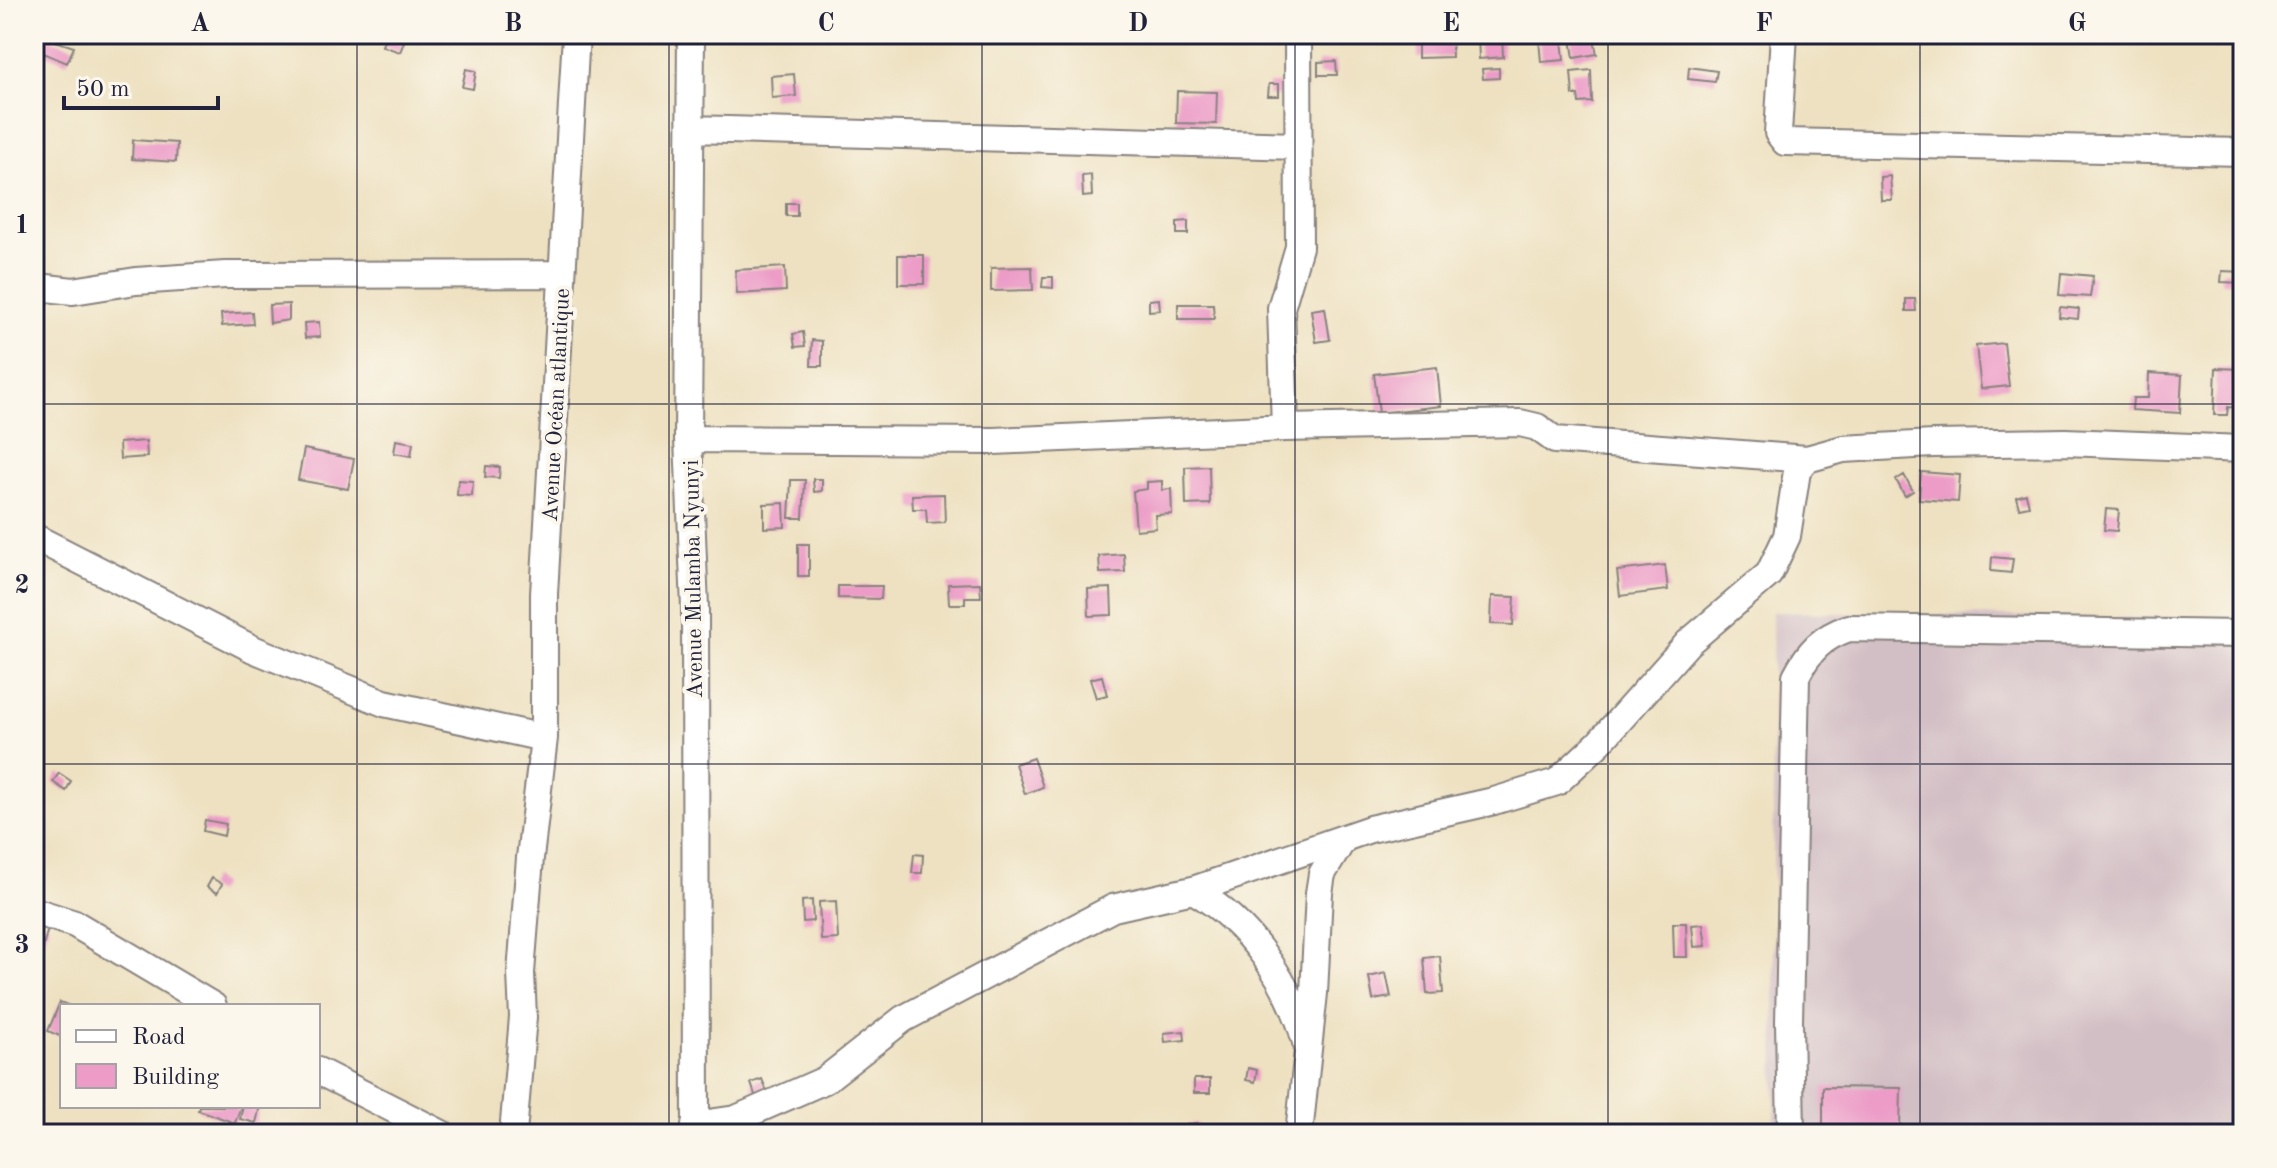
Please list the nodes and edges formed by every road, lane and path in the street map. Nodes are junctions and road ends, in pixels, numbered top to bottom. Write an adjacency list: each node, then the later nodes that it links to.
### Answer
1 (576, 34): 8 (street, Avenue Océan atlantique)
2 (691, 34): 5 (street, Avenue Mulamba Nyunyi)
3 (1298, 34): 6 (street)
4 (1784, 34): 7 (street)
5 (692, 129): 6 (street); 11 (street, Avenue Mulamba Nyunyi)
6 (1298, 146): 10 (street)
7 (2243, 152)
8 (562, 274): 9 (street); 16 (street, Avenue Océan atlantique)
9 (47, 288)
10 (1285, 428): 11 (street); 13 (street)
11 (688, 439): 23 (street, Avenue Mulamba Nyunyi)
12 (2243, 449): 13 (street)
13 (1807, 459): 17 (street)
14 (34, 537): 16 (street)
15 (2243, 634): 27 (street)
16 (544, 738): 25 (street, Avenue Océan atlantique)
17 (1344, 838): 18 (street); 21 (street)
18 (1193, 890): 21 (street); 23 (street)
19 (34, 911): 20 (street)
20 (210, 1004)
21 (1307, 1045): 26 (street)
22 (320, 1072): 24 (street)
23 (695, 1129)
24 (442, 1134)
25 (513, 1134)
26 (1299, 1134)
27 (1791, 1134)

